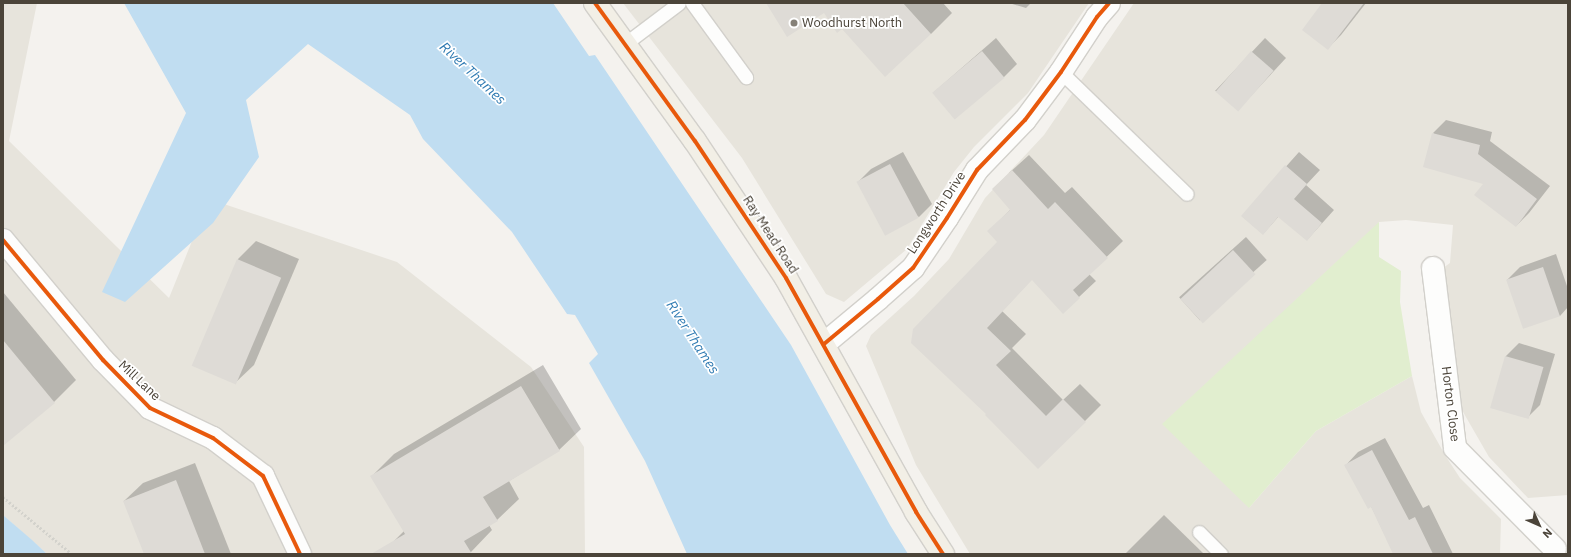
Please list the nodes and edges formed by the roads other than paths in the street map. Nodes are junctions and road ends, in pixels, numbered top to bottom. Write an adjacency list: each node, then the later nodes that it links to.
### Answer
1 (595, 3): 5 (main road, Ray Mead Road)
2 (679, 3): 5 (lane)
3 (692, 3): 7 (lane)
4 (1109, 3): 6 (street, Longworth Drive)
5 (626, 43): 11 (main road, Ray Mead Road)
6 (1061, 72): 8 (lane); 11 (street, Longworth Drive)
7 (746, 77)
8 (1188, 194)
9 (3, 240): 14 (street, Mill Lane)
10 (1433, 268): 13 (street, Horton Close)
11 (824, 344): 15 (main road, Ray Mead Road)
12 (1199, 532): 16 (lane)
13 (1558, 546)
14 (300, 554)
15 (943, 554)
16 (1222, 554)

